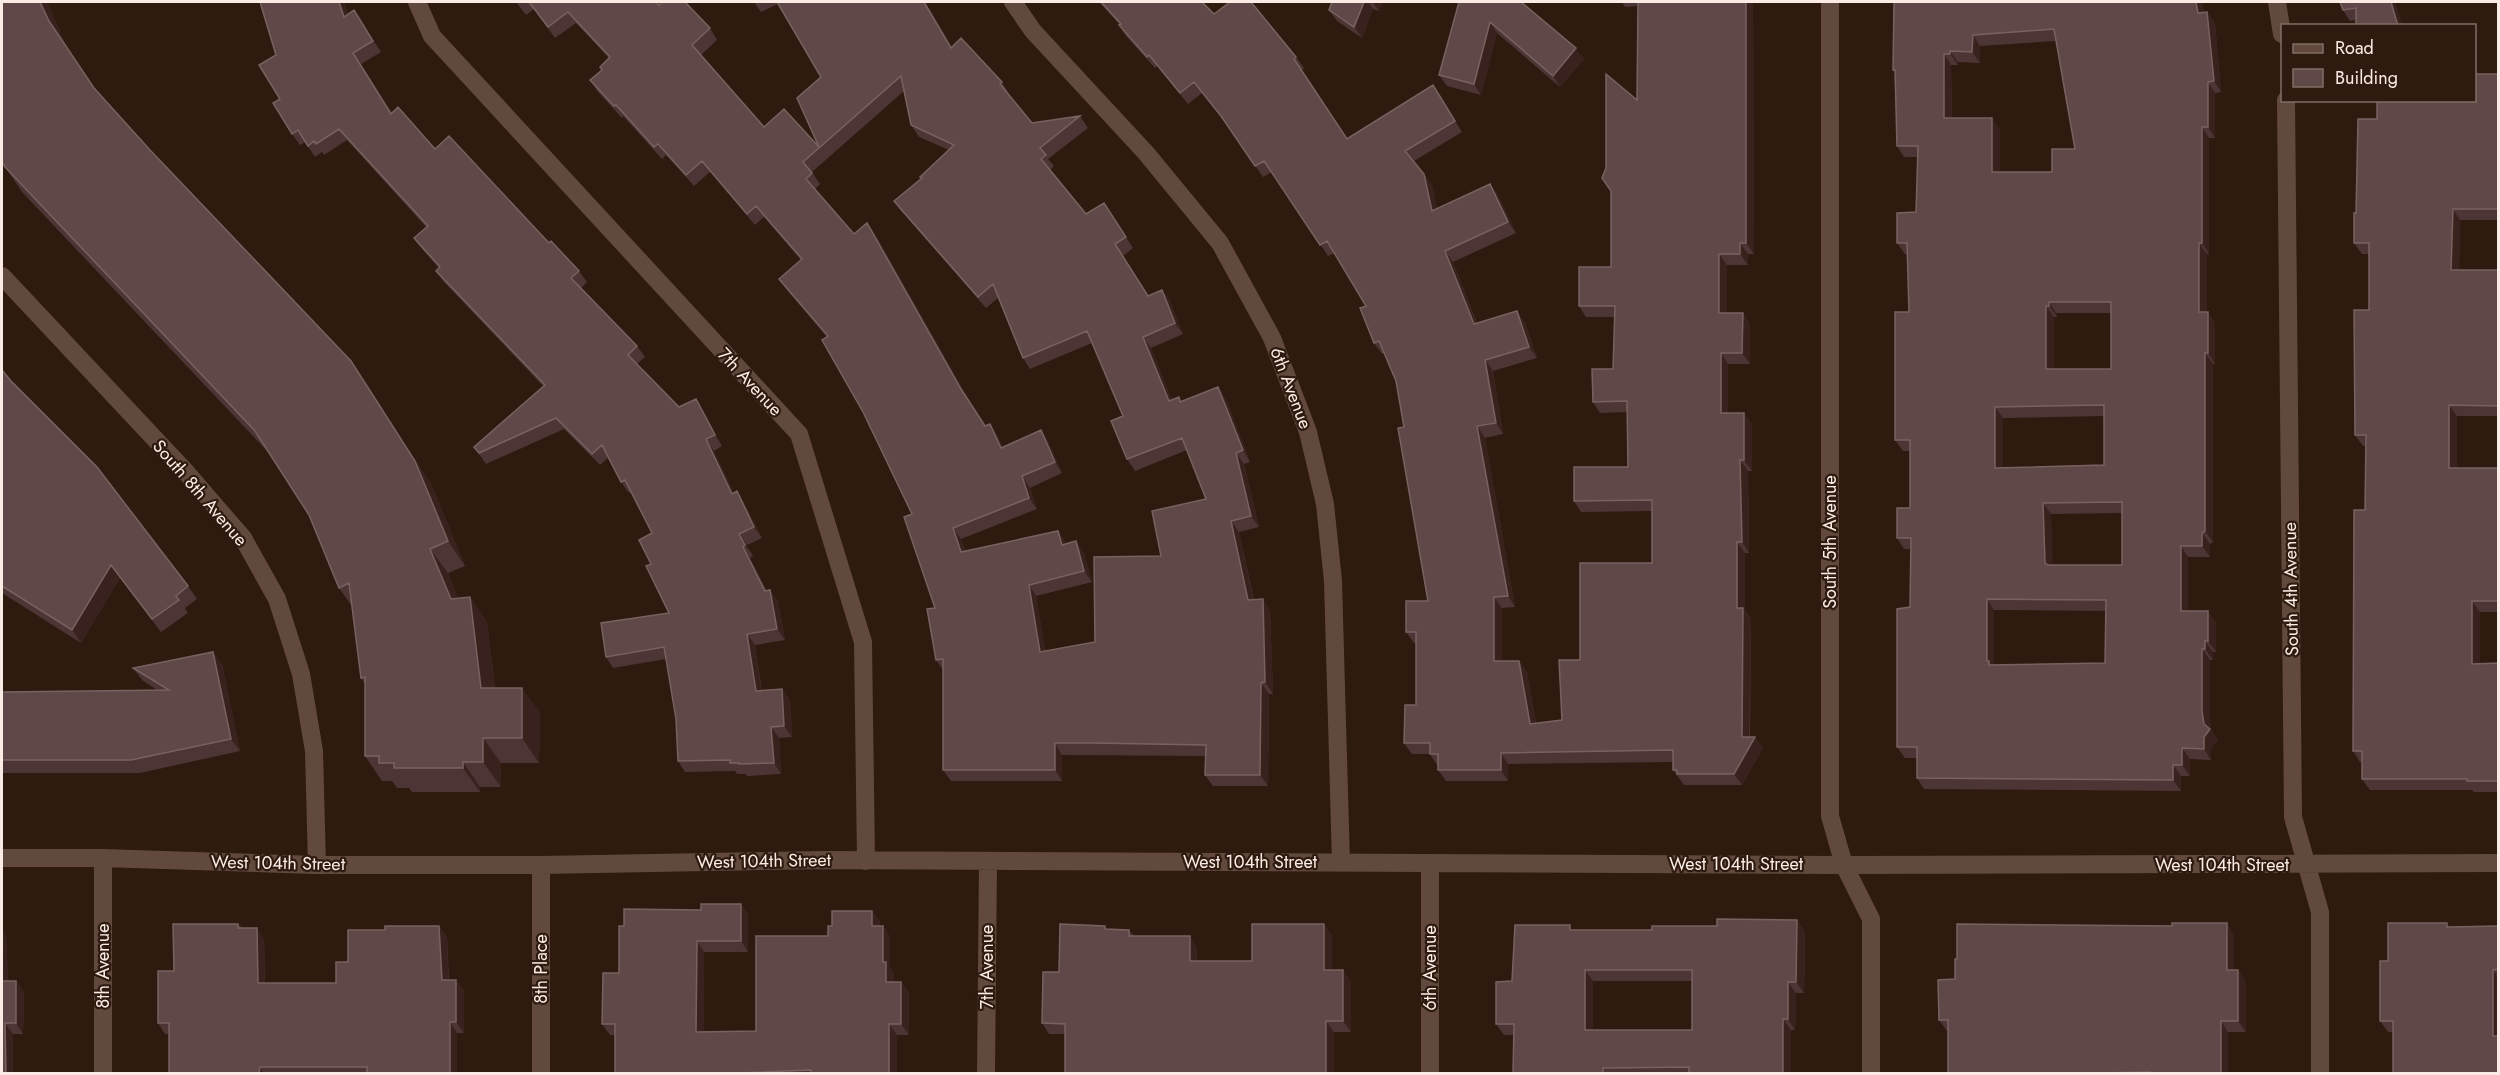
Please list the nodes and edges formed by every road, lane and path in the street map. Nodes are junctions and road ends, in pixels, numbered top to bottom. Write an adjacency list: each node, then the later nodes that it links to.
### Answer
1 (417, 2): 10 (street, 7th Avenue)
2 (1013, 2): 12 (street, 6th Avenue)
3 (1830, 2): 17 (street, South 5th Avenue)
4 (2277, 2): 5 (street)
5 (2281, 24)
6 (2286, 102): 18 (street, South 4th Avenue)
7 (2, 276): 15 (street, South 8th Avenue)
8 (2, 858): 9 (street, West 104th Street)
9 (103, 858): 15 (street, West 104th Street); 19 (street, 8th Avenue)
10 (866, 861): 11 (street, West 104th Street); 16 (street, West 104th Street)
11 (988, 861): 12 (street, West 104th Street); 21 (street, 7th Avenue)
12 (1341, 863): 13 (street, West 104th Street)
13 (1430, 863): 17 (street, West 104th Street); 22 (street, 6th Avenue)
14 (2499, 863): 18 (street, West 104th Street)
15 (317, 865): 16 (street, West 104th Street)
16 (541, 865): 20 (street, 8th Place)
17 (1844, 865): 18 (street, West 104th Street); 23 (street, South 5th Avenue)
18 (2306, 865): 24 (street, South 4th Avenue)
19 (103, 1074)
20 (541, 1074)
21 (986, 1074)
22 (1430, 1074)
23 (1871, 1074)
24 (2320, 1074)

